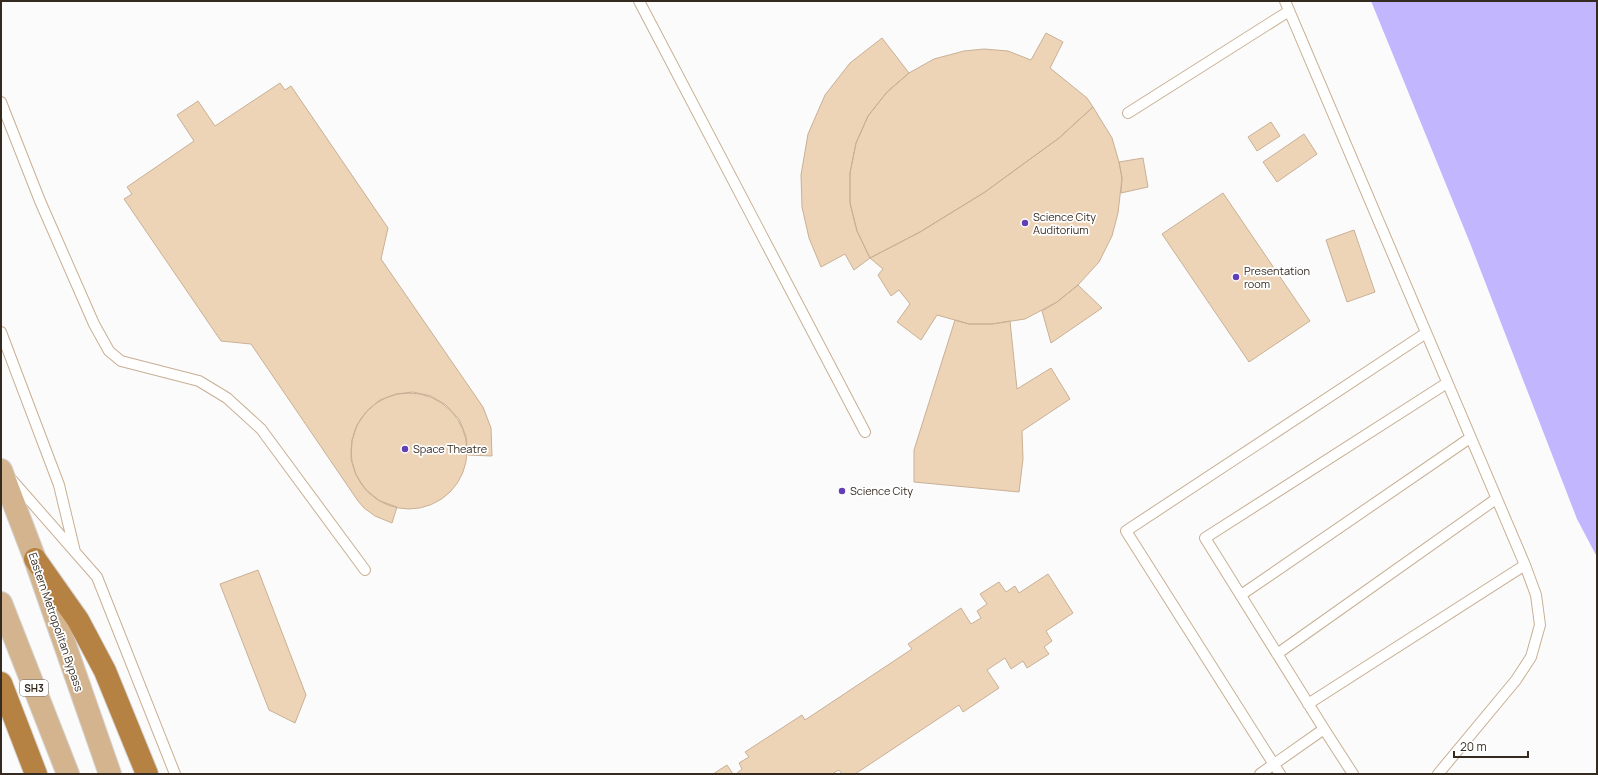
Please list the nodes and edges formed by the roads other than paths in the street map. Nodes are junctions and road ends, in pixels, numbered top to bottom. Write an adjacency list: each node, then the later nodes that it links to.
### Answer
1 (638, 1): 9 (lane)
2 (1285, 1): 3 (lane)
3 (1289, 11): 5 (lane); 7 (lane)
4 (1, 102): 16 (lane)
5 (1128, 113)
6 (1, 332): 13 (lane)
7 (1426, 333): 8 (lane); 23 (lane)
8 (1447, 383): 10 (lane); 17 (lane)
9 (866, 432)
10 (1470, 438): 12 (lane); 17 (lane)
11 (1, 469): 13 (lane); 14 (main road, Eastern Metropolitan Bypass)
12 (1496, 499): 15 (lane); 19 (lane)
13 (76, 554): 28 (lane)
14 (35, 559): 26 (main road, Eastern Metropolitan Bypass); 27 (highway)
15 (1525, 565): 21 (lane); 32 (lane)
16 (365, 570)
17 (1241, 595): 19 (lane)
18 (1, 603): 25 (main road, SH3)
19 (1277, 654): 21 (lane)
20 (1, 683): 24 (highway)
21 (1308, 704): 22 (lane)
22 (1324, 729): 23 (lane); 31 (lane)
23 (1274, 764): 29 (lane); 30 (lane)
24 (36, 774)
25 (68, 774)
26 (110, 774)
27 (147, 774)
28 (175, 774)
29 (1260, 774)
30 (1280, 774)
31 (1353, 774)
32 (1438, 774)

